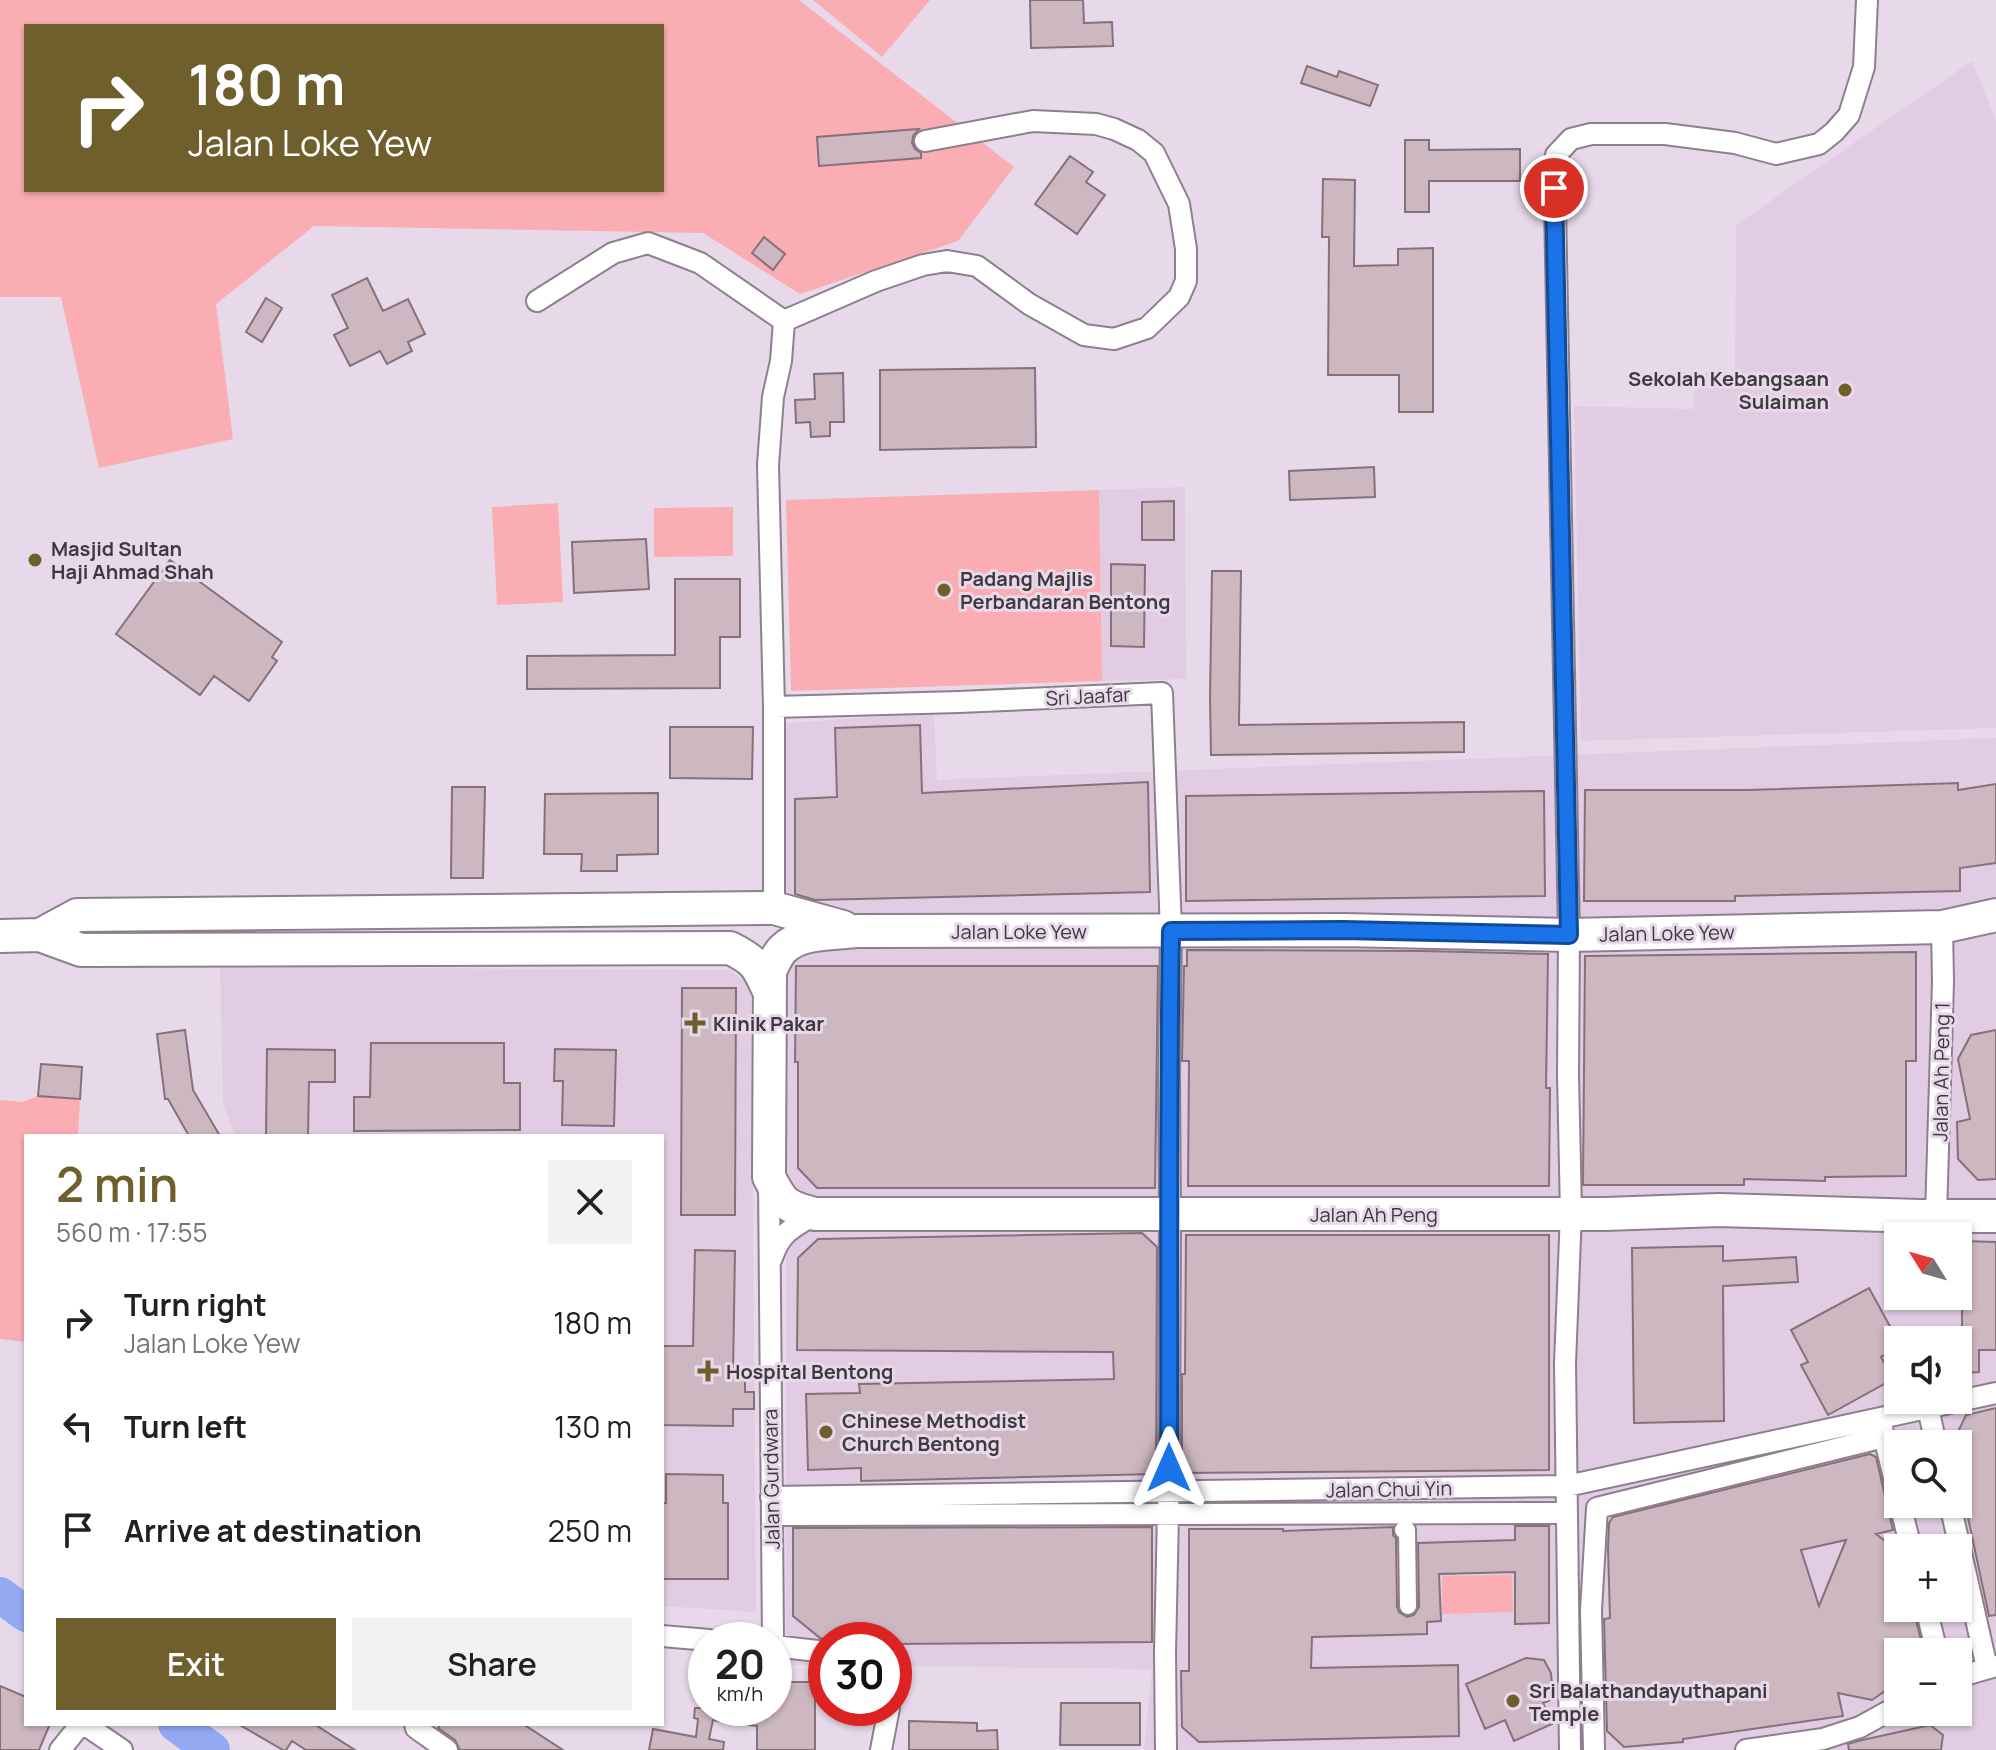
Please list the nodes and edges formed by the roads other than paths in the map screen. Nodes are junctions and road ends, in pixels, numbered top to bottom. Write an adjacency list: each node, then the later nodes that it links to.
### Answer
1 (1867, 0): 12 (street)
2 (925, 141): 4 (street)
3 (537, 301): 4 (street)
4 (784, 321): 5 (street)
5 (774, 707): 6 (street); 10 (street, Sri Jaafar)
6 (774, 908): 9 (main road); 11 (main road)
7 (1996, 915): 8 (main road, Jalan Loke Yew)
8 (1942, 927): 12 (main road, Jalan Loke Yew); 19 (street, Jalan Ah Peng 1)
9 (857, 931): 10 (main road, Jalan Loke Yew); 14 (main road)
10 (1171, 931): 12 (main road, Jalan Loke Yew); 18 (street, Sri Jaafar)
11 (40, 935): 13 (main road); 14 (main road)
12 (1569, 935): 16 (street)
13 (0, 936)
14 (769, 991): 15 (main road)
15 (769, 1177): 17 (main road, Jalan Ah Peng); 21 (street, Jalan Gurdwara)
16 (1571, 1213): 18 (main road, Jalan Ah Peng); 19 (main road, Jalan Ah Peng); 27 (street)
17 (815, 1214): 18 (main road, Jalan Ah Peng); 21 (street)
18 (1170, 1216): 28 (street, Sri Jaafar)
19 (1936, 1216): 20 (main road, Jalan Ah Peng)
20 (1996, 1216)
21 (769, 1269): 29 (street, Jalan Gurdwara)
22 (1996, 1393): 23 (street, Jalan Chui Yin)
23 (1972, 1398)
24 (1914, 1414): 25 (street, Jalan Chui Yin)
25 (1882, 1428): 26 (street); 27 (street, Jalan Chui Yin); 50 (street)
26 (1884, 1436)
27 (1567, 1486): 28 (street, Jalan Chui Yin); 30 (street)
28 (1168, 1492): 29 (street, Jalan Chui Yin); 31 (street, Sri Jaafar)
29 (772, 1506): 31 (street, Jalan Chui Yin); 35 (street, Jalan Gurdwara)
30 (1567, 1513): 31 (street, Jalan Chui Yin); 49 (street)
31 (1168, 1514): 48 (street, Sri Jaafar)
32 (1954, 1518): 38 (street)
33 (1403, 1530): 34 (street)
34 (1408, 1606)
35 (774, 1622)
36 (664, 1636): 37 (street)
37 (688, 1638)
38 (1991, 1667)
39 (1884, 1714): 51 (street)
40 (80, 1726): 44 (street)
41 (85, 1726): 45 (street)
42 (416, 1726): 46 (street)
43 (886, 1726): 47 (street)
44 (60, 1750)
45 (122, 1750)
46 (447, 1750)
47 (881, 1750)
48 (1166, 1750)
49 (1570, 1750)
50 (1594, 1750)
51 (1746, 1750)

